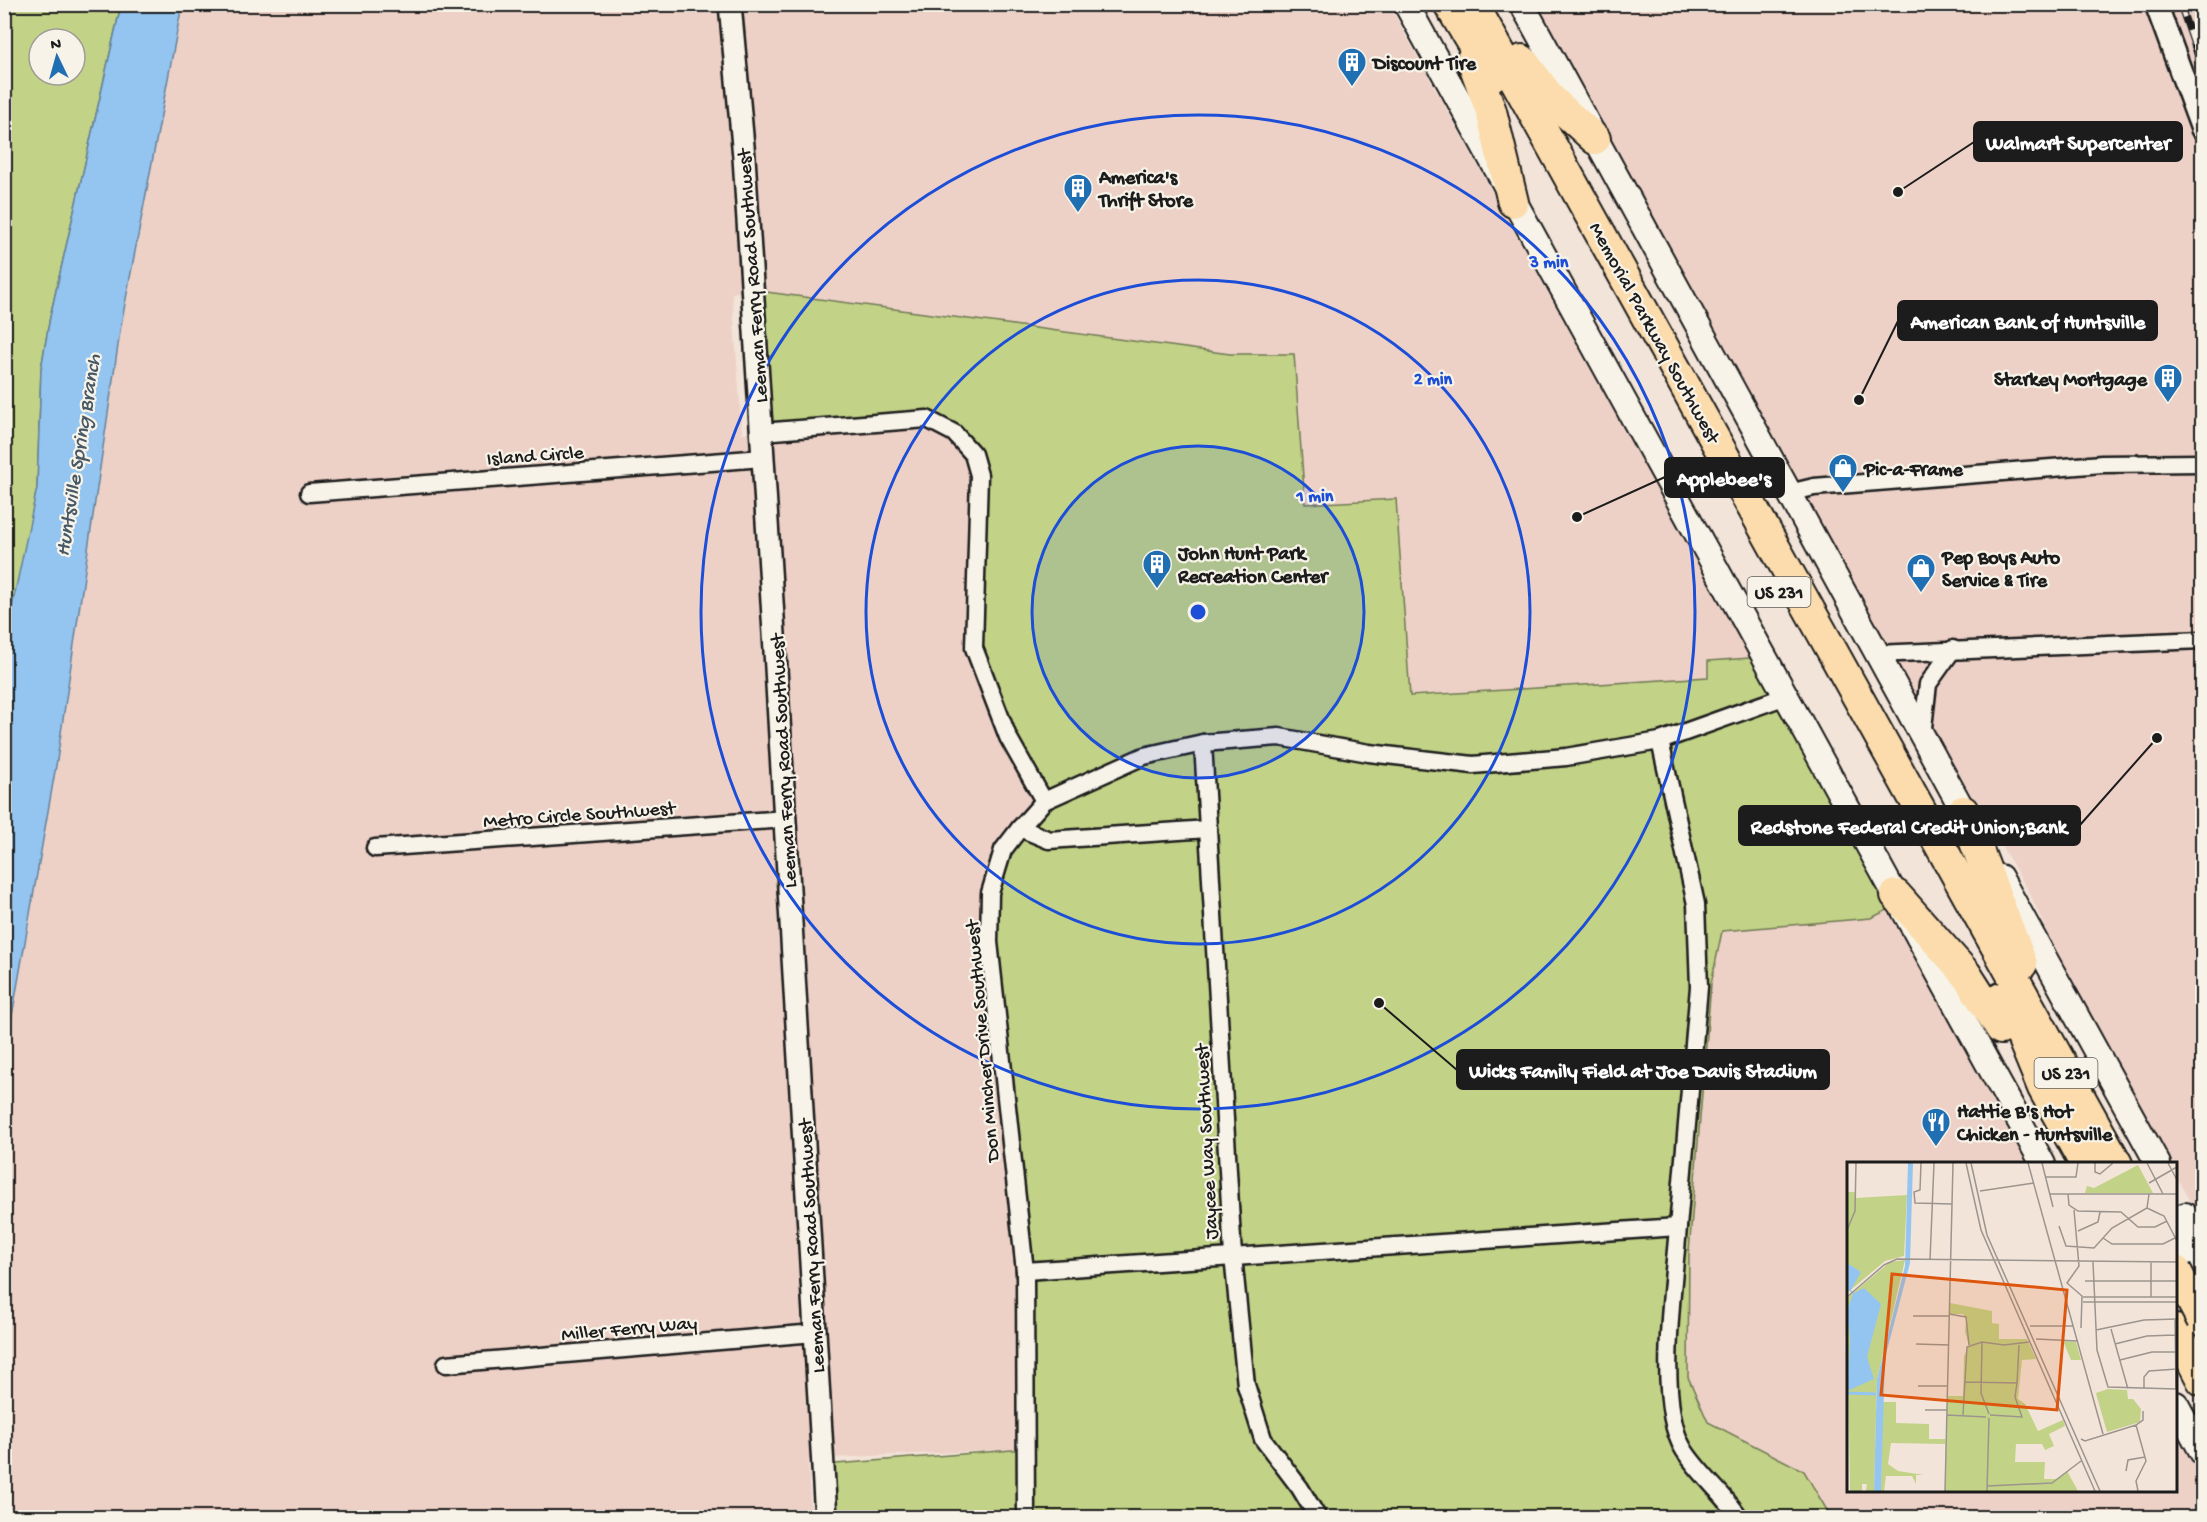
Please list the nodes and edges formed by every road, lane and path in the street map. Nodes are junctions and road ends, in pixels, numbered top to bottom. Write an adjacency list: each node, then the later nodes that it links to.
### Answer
1 (730, 4): 9 (street, Leeman Ferry Road Southwest)
2 (1406, 4): 8 (main road)
3 (1522, 4): 7 (main road)
4 (2156, 4): 6 (street)
5 (1466, 10): 7 (highway); 8 (highway); 28 (highway, Memorial Parkway Southwest / US 231); 29 (highway, Memorial Parkway Southwest / US 231)
6 (2202, 129)
7 (1595, 139): 13 (main road)
8 (1513, 202): 17 (main road)
9 (761, 432): 10 (street, Leeman Ferry Road Southwest); 21 (street)
10 (763, 458): 12 (street, Island Circle); 23 (street, Leeman Ferry Road Southwest)
11 (2202, 463): 13 (street)
12 (309, 493)
13 (1788, 493): 16 (main road)
14 (2202, 640): 15 (street)
15 (1953, 649): 16 (street); 18 (street)
16 (1876, 654): 18 (main road)
17 (1786, 696): 19 (street, Don Mincher Drive Southwest); 27 (main road)
18 (1922, 736): 22 (main road)
19 (1660, 741): 20 (street, Don Mincher Drive Southwest); 35 (street)
20 (1203, 743): 21 (street, Don Mincher Drive Southwest); 25 (street, Jaycee Way Southwest)
21 (1044, 801): 24 (street, Don Mincher Drive Southwest)
22 (1963, 811): 28 (highway); 33 (main road)
23 (786, 819): 26 (street, Metro Circle Southwest); 44 (street, Leeman Ferry Road Southwest)
24 (1020, 828): 25 (street); 38 (street, Don Mincher Drive Southwest)
25 (1208, 829): 37 (street, Jaycee Way Southwest)
26 (375, 848)
27 (1896, 895): 29 (highway); 30 (main road)
28 (2036, 1019): 32 (highway, Memorial Parkway Southwest / US 231)
29 (2043, 1088): 31 (highway, Memorial Parkway Southwest / US 231)
30 (2042, 1162)
31 (2084, 1162)
32 (2116, 1162)
33 (2157, 1162)
34 (2180, 1207): 36 (main road); 40 (main road)
35 (1678, 1227): 37 (street); 53 (street)
36 (2202, 1248)
37 (1233, 1256): 38 (street); 52 (street, Jaycee Way Southwest)
38 (1025, 1272): 51 (street, Don Mincher Drive Southwest)
39 (2177, 1275): 42 (highway, bridge)
40 (2177, 1279)
41 (2202, 1311): 43 (main road)
42 (2202, 1320)
43 (2177, 1323)
44 (816, 1332): 46 (street, Miller Ferry Way); 50 (street, Leeman Ferry Road Southwest)
45 (2177, 1334): 47 (highway)
46 (446, 1364)
47 (2202, 1380)
48 (2177, 1408): 49 (main road)
49 (2202, 1452)
50 (826, 1518)
51 (1026, 1518)
52 (1318, 1518)
53 (1740, 1518)

